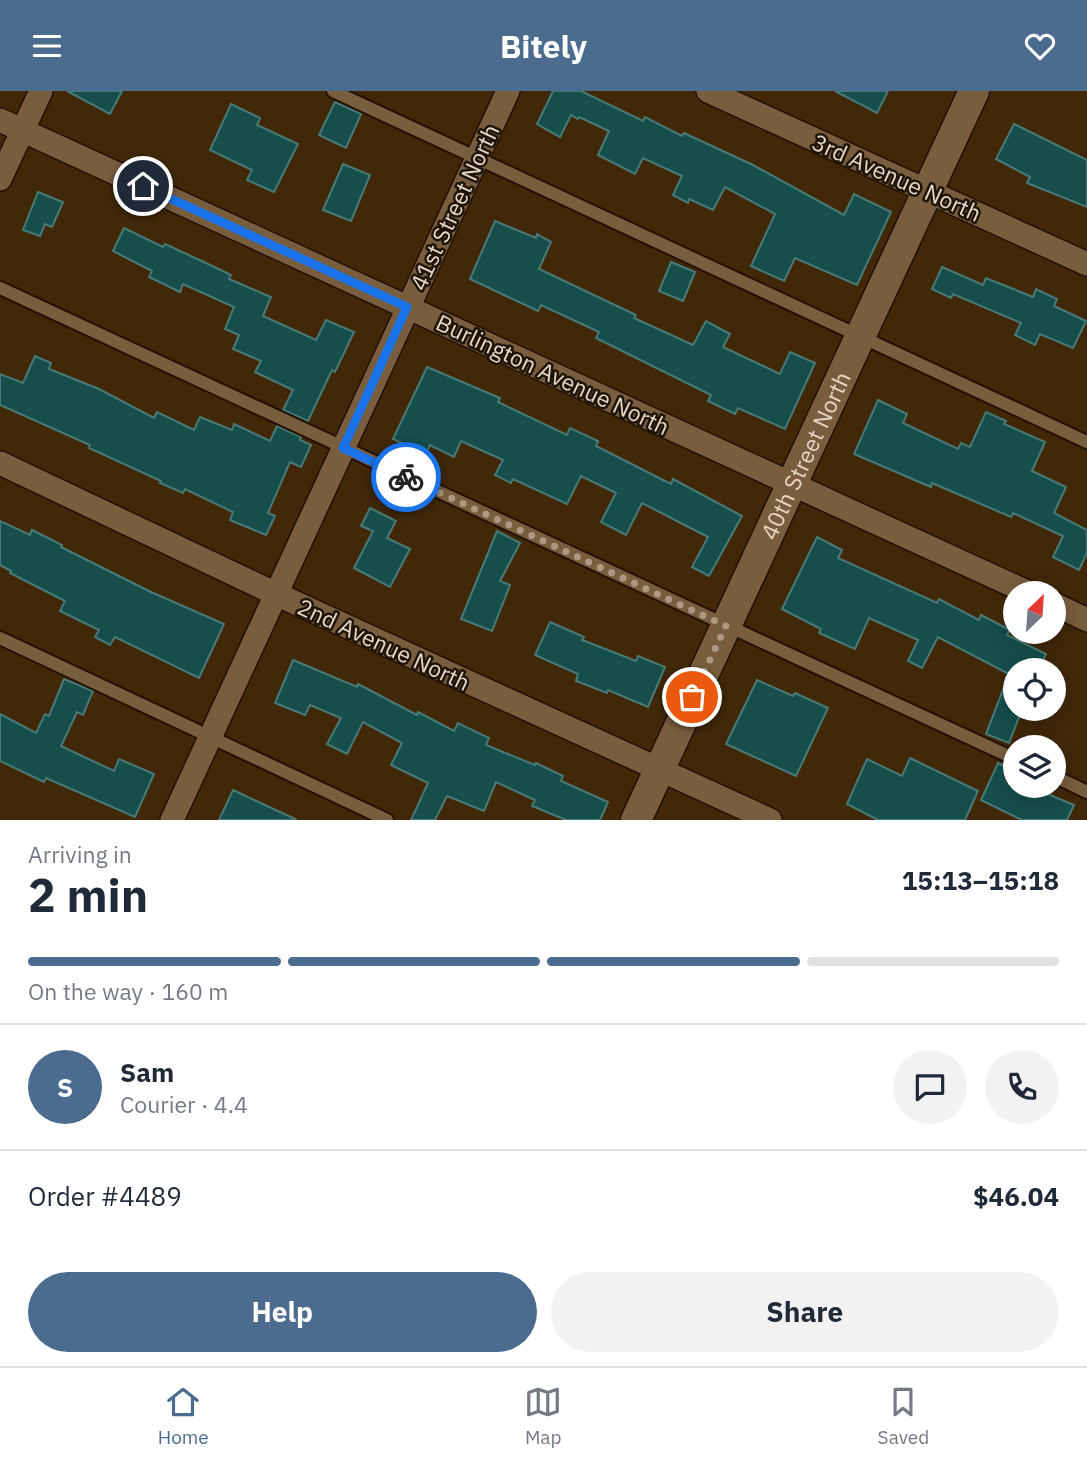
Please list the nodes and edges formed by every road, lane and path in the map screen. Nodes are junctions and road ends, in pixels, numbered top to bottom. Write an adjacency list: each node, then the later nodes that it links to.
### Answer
1 (41, 91): 7 (street)
2 (334, 91): 8 (lane)
3 (508, 91): 8 (street, 41st Street North)
4 (708, 91): 10 (street, 3rd Avenue North)
5 (974, 91): 10 (street, 40th Street North)
6 (0, 120): 7 (street, Burlington Avenue North)
7 (23, 131): 9 (street); 13 (street, Burlington Avenue North)
8 (477, 157): 13 (street, 41st Street North); 14 (lane)
9 (0, 179)
10 (928, 191): 11 (street, 3rd Avenue North); 14 (street, 40th Street North)
11 (1087, 264)
12 (0, 289): 16 (lane)
13 (407, 307): 16 (street, 41st Street North); 18 (street, Burlington Avenue North)
14 (860, 337): 15 (lane); 18 (street, 40th Street North)
15 (1087, 442)
16 (343, 448): 20 (street, 41st Street North); 23 (lane)
17 (0, 463): 20 (street, 2nd Avenue North)
18 (792, 484): 19 (street, Burlington Avenue North); 23 (street, 40th Street North)
19 (1003, 581)
20 (276, 594): 25 (street, 41st Street North); 27 (street, 2nd Avenue North)
21 (1066, 610): 22 (street)
22 (1087, 620)
23 (726, 626): 26 (lane); 27 (street, 40th Street North)
24 (0, 638): 25 (lane)
25 (211, 736): 30 (street, 41st Street North); 31 (lane)
26 (1003, 753)
27 (659, 769): 32 (street, 40th Street North); 33 (street, 2nd Avenue North)
28 (1066, 782): 29 (lane)
29 (1087, 792)
30 (172, 820)
31 (387, 820)
32 (636, 820)
33 (770, 820)

